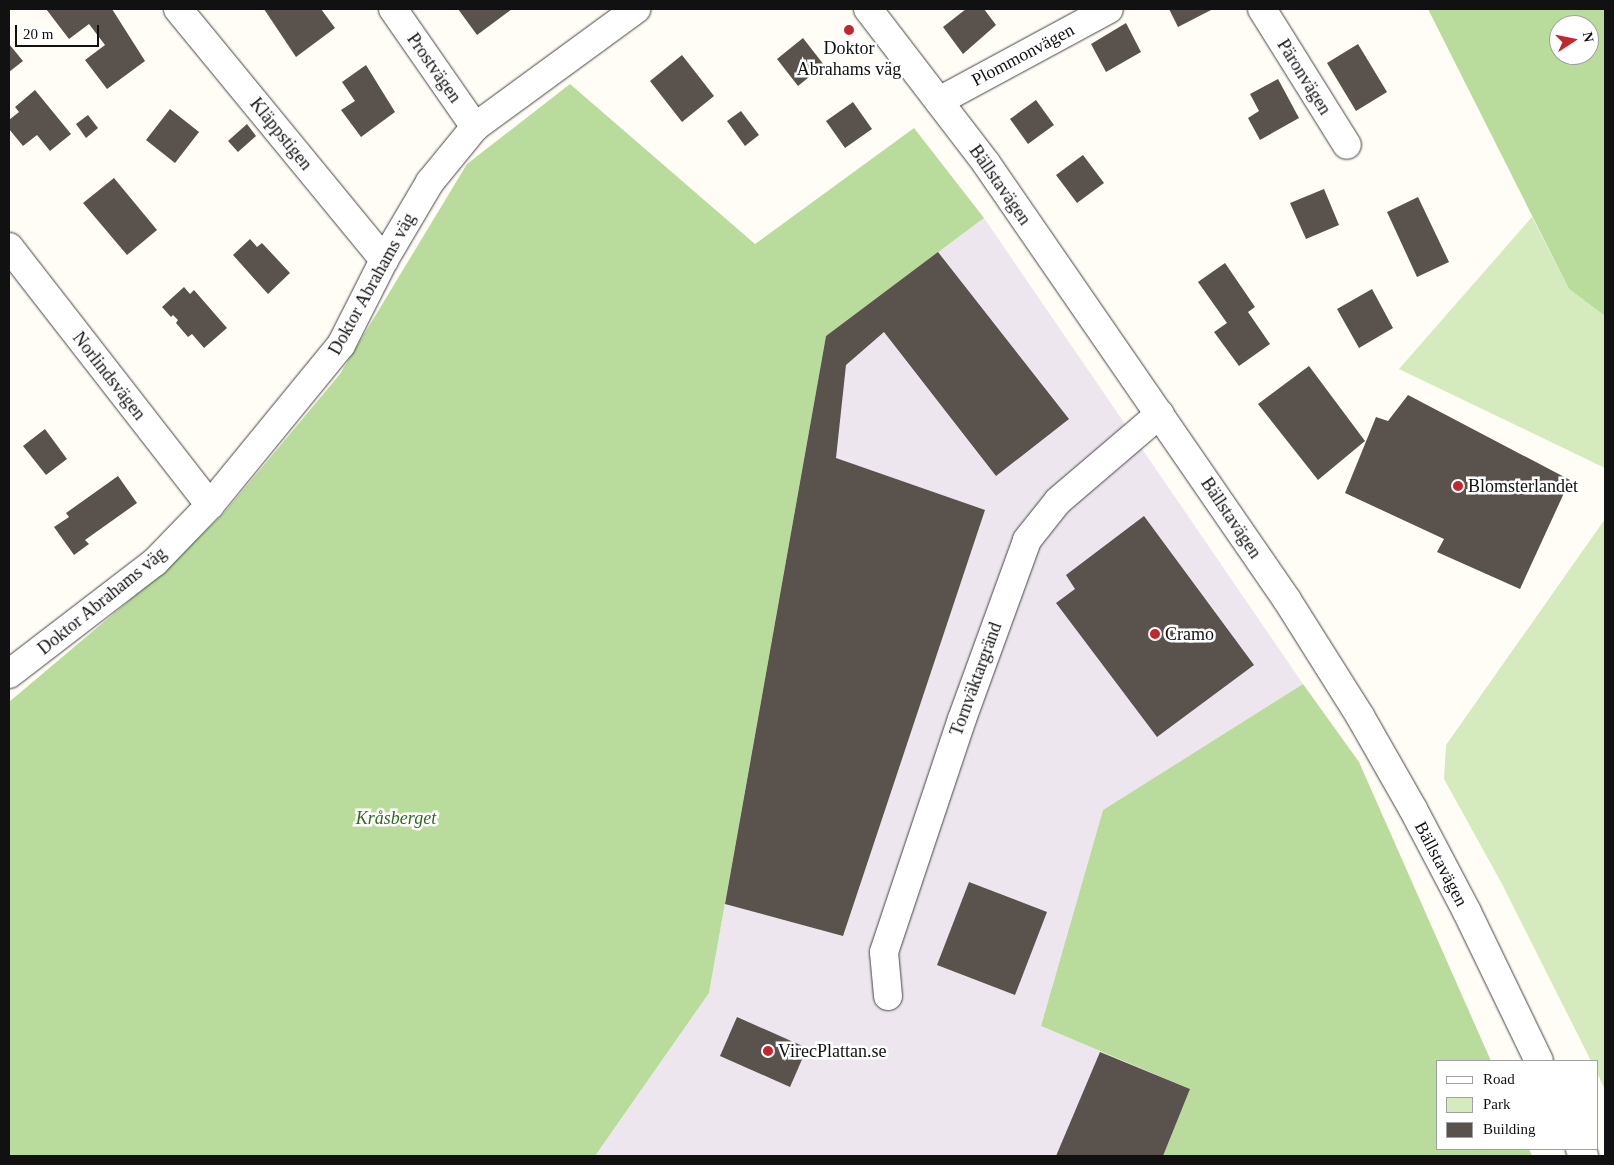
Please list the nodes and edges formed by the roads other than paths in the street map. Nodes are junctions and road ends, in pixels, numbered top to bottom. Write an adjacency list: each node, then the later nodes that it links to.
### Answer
1 (178, 9): 11 (street, Kläppstigen)
2 (393, 9): 8 (street, Prostvägen)
3 (636, 9): 8 (street, Doktor Abrahams väg)
4 (868, 9): 7 (street, Bällstavägen)
5 (1109, 9): 7 (street, Plommonvägen)
6 (1262, 9): 9 (street, Päronvägen)
7 (938, 101): 12 (street, Bällstavägen)
8 (475, 127): 11 (street, Doktor Abrahams väg)
9 (1347, 145)
10 (9, 248): 13 (street, Norlindsvägen)
11 (384, 260): 13 (street, Doktor Abrahams väg)
12 (1160, 414): 15 (street, Tornväktargränd); 16 (street, Bällstavägen)
13 (210, 505): 14 (street, Doktor Abrahams väg)
14 (9, 674)
15 (888, 996)
16 (1539, 1060)

